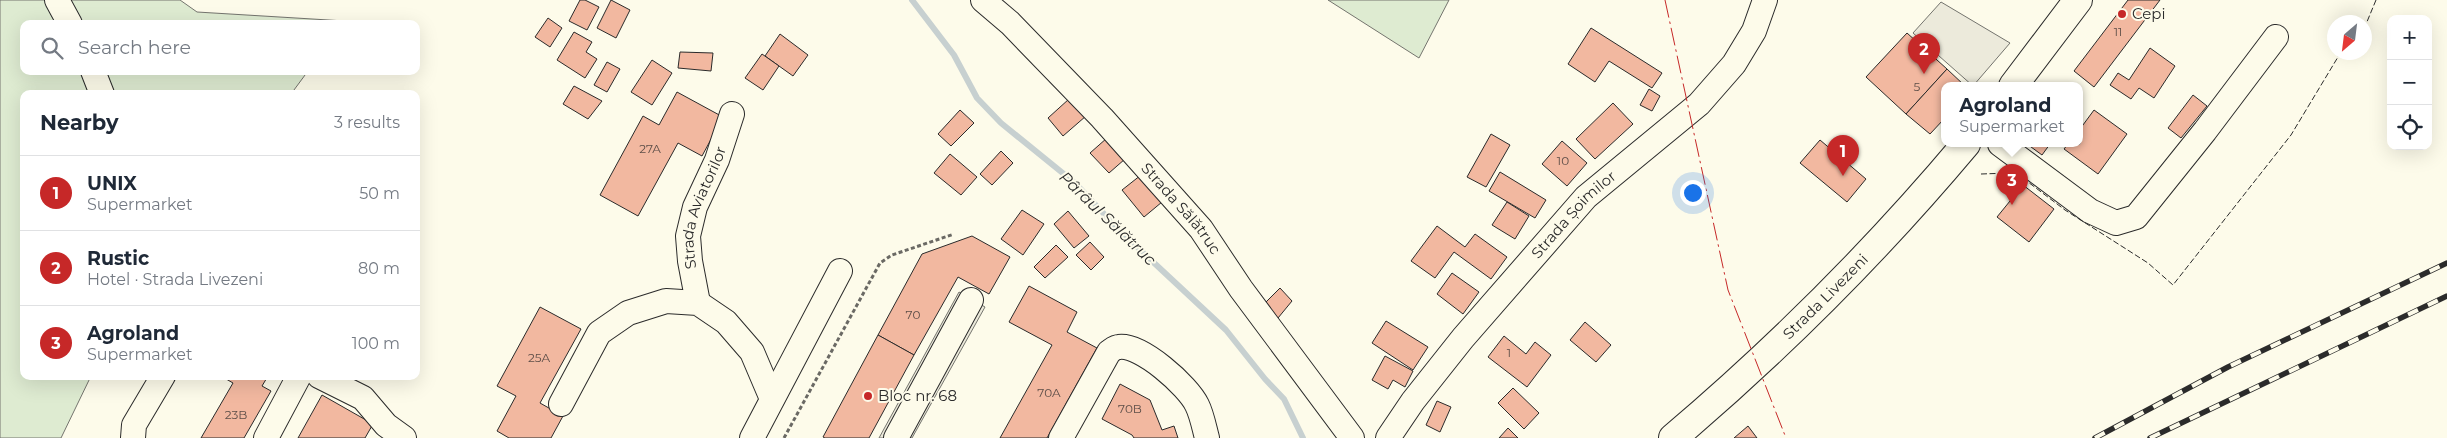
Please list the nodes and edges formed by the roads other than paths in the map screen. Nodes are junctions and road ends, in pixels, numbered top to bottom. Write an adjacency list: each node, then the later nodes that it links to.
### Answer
1 (57, 0): 5 (street)
2 (983, 0): 28 (street, Strada Sălătruc)
3 (1764, 0): 29 (street, Strada Șoimilor)
4 (2078, 0): 8 (main road)
5 (68, 20)
6 (2276, 37): 12 (street)
7 (95, 75): 9 (street)
8 (2016, 82)
9 (100, 90)
10 (732, 114): 15 (street, Strada Aviatorilor)
11 (1963, 147): 30 (main road, Strada Livezeni)
12 (2004, 147)
13 (840, 271): 19 (street)
14 (971, 300): 26 (street)
15 (698, 303): 19 (street); 20 (street)
16 (162, 380): 22 (street)
17 (297, 380): 23 (street)
18 (327, 380): 24 (street)
19 (772, 399): 25 (street)
20 (561, 404)
21 (1067, 436): 27 (street)
22 (134, 438)
23 (266, 438)
24 (404, 438)
25 (752, 438)
26 (896, 438)
27 (1207, 438)
28 (1352, 438)
29 (1388, 438)
30 (1673, 438)

